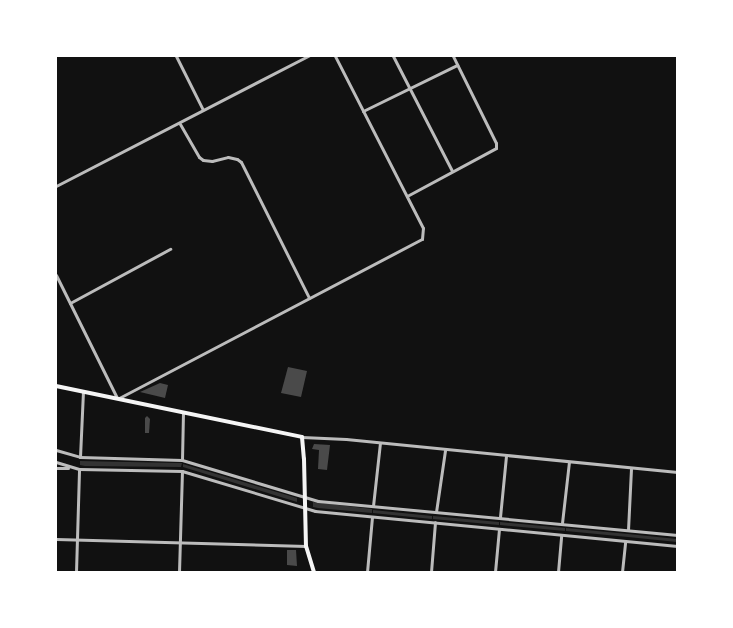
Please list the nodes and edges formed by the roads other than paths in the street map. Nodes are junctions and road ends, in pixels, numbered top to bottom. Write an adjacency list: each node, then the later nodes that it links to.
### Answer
1 (176, 56): 8 (street)
2 (308, 56): 8 (street)
3 (335, 56): 9 (street)
4 (393, 56): 7 (street)
5 (453, 56): 6 (street)
6 (457, 65): 7 (street); 11 (street)
7 (409, 88): 9 (street); 11 (street)
8 (203, 110): 10 (street)
9 (363, 111): 13 (street)
10 (180, 124): 12 (street); 16 (street)
11 (452, 172): 13 (street)
12 (56, 186)
13 (407, 196): 16 (street)
14 (170, 249): 17 (street)
15 (56, 275): 17 (street)
16 (309, 298): 20 (street)
17 (70, 302): 20 (street)
18 (56, 386): 19 (main road)
19 (83, 392): 20 (main road); 27 (street)
20 (118, 398): 21 (main road)
21 (183, 412): 22 (main road); 28 (street)
22 (302, 437): 23 (street); 37 (main road)
23 (380, 443): 25 (street); 38 (street)
24 (56, 450): 27 (street)
25 (445, 450): 26 (street); 40 (street)
26 (506, 456): 30 (street); 42 (street)
27 (80, 458): 28 (street)
28 (182, 460): 37 (street)
29 (56, 462): 32 (street)
30 (569, 462): 34 (street); 44 (street)
31 (56, 468): 32 (street)
32 (71, 468): 33 (street)
33 (79, 469): 35 (street); 50 (street)
34 (631, 469): 36 (street); 46 (street)
35 (182, 471): 39 (street); 52 (street)
36 (677, 472)
37 (305, 496): 38 (street); 39 (main road)
38 (373, 506): 40 (street)
39 (306, 508): 41 (street); 53 (main road)
40 (436, 512): 42 (street)
41 (372, 517): 43 (street); 58 (street)
42 (500, 517): 44 (street)
43 (435, 522): 45 (street); 59 (street)
44 (562, 523): 46 (street)
45 (499, 529): 47 (street); 60 (street)
46 (628, 530): 48 (street)
47 (561, 535): 51 (street); 61 (street)
48 (677, 535)
49 (56, 539): 50 (street)
50 (77, 540): 52 (street); 55 (street)
51 (625, 541): 54 (street); 62 (street)
52 (180, 542): 53 (street); 56 (street)
53 (306, 546): 57 (main road)
54 (677, 546)
55 (76, 572)
56 (179, 572)
57 (314, 572)
58 (367, 572)
59 (430, 572)
60 (495, 572)
61 (558, 572)
62 (622, 572)

